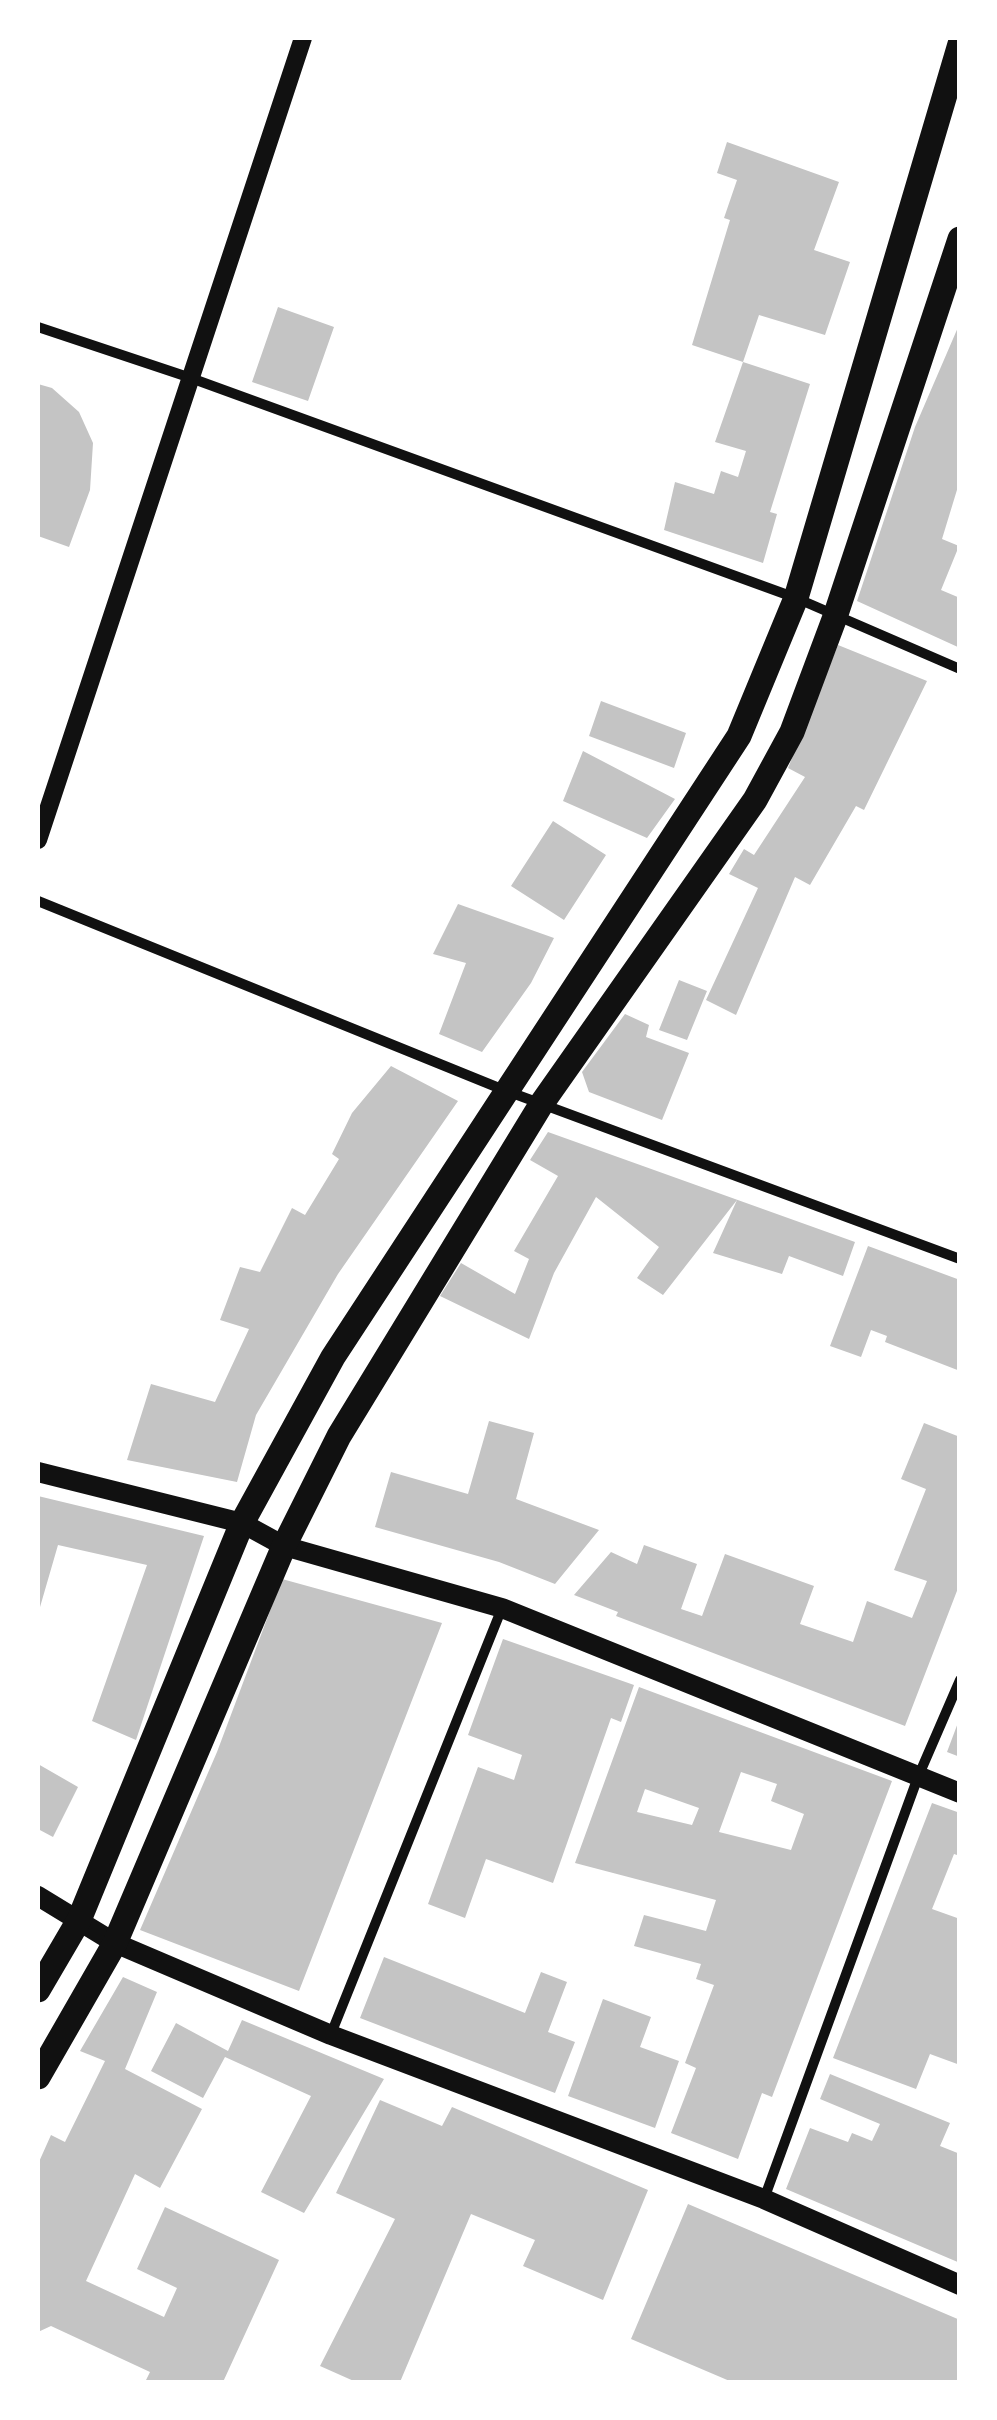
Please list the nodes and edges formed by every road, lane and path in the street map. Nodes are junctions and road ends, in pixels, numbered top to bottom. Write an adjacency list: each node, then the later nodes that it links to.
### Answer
1 (303, 38): 5 (street)
2 (960, 44): 6 (main road)
3 (960, 239): 7 (main road)
4 (38, 327): 5 (street)
5 (188, 377): 6 (street); 9 (street)
6 (796, 598): 7 (street); 11 (main road)
7 (835, 618): 8 (street); 12 (main road)
8 (960, 669)
9 (38, 840)
10 (38, 902): 11 (street)
11 (504, 1090): 12 (street); 15 (main road)
12 (542, 1103): 13 (street); 16 (main road)
13 (960, 1260)
14 (38, 1472): 15 (main road)
15 (242, 1524): 16 (main road); 21 (main road)
16 (284, 1546): 17 (main road); 22 (main road)
17 (502, 1608): 19 (main road); 27 (street)
18 (960, 1680): 19 (street)
19 (918, 1778): 20 (main road); 29 (street)
20 (960, 1793)
21 (128, 1804): 22 (main road); 24 (main road)
22 (166, 1822): 25 (main road)
23 (38, 1896): 24 (main road)
24 (79, 1920): 25 (main road); 26 (main road)
25 (115, 1943): 27 (main road); 28 (main road)
26 (38, 1990)
27 (331, 2035): 29 (main road)
28 (38, 2077)
29 (764, 2199): 30 (main road)
30 (960, 2286)

